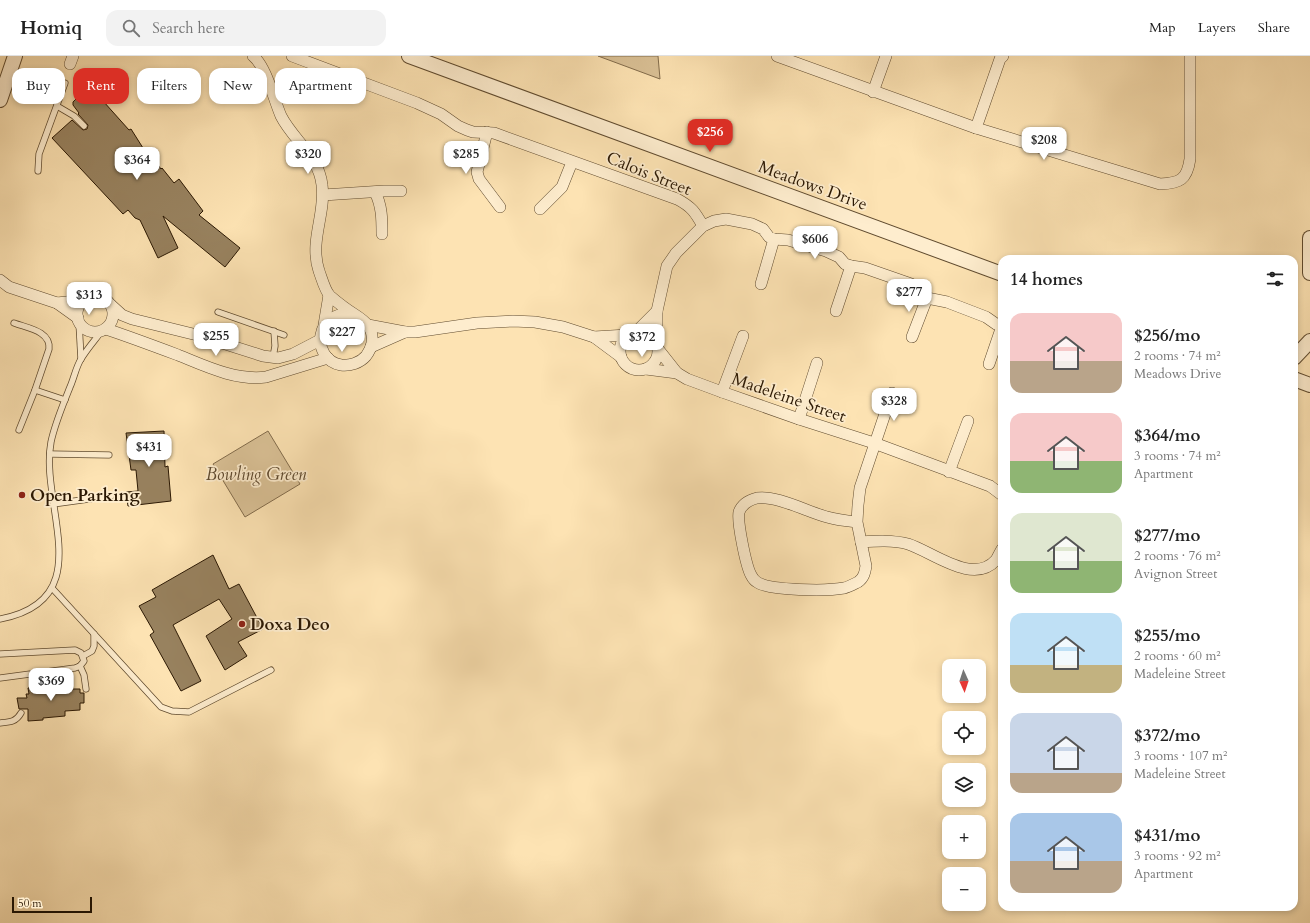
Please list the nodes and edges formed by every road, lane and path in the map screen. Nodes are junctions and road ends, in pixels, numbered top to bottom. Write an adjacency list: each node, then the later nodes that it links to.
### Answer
1 (15, 56): 10 (street)
2 (292, 56): 14 (street, Calois Street)
3 (409, 56): 27 (street, Meadows Drive)
4 (777, 56): 9 (street)
5 (886, 56): 9 (street)
6 (1003, 56): 13 (street)
7 (1190, 56): 13 (street)
8 (255, 57): 19 (street)
9 (873, 92): 13 (street)
10 (0, 100)
11 (57, 106): 12 (lane); 16 (lane)
12 (84, 126)
13 (976, 128)
14 (488, 132): 15 (street, Calois Street); 20 (street)
15 (572, 162): 21 (street); 22 (street, Calois Street)
16 (38, 171)
17 (401, 191): 18 (street)
18 (375, 192): 19 (street); 23 (street)
19 (323, 196): 31 (street)
20 (500, 208)
21 (540, 209)
22 (704, 226): 25 (street); 36 (street)
23 (382, 234)
24 (1310, 238): 28 (street)
25 (774, 239): 26 (street); 29 (street)
26 (851, 266): 32 (street); 37 (street)
27 (998, 273)
28 (1310, 273)
29 (761, 284)
30 (3, 285): 34 (street)
31 (329, 295): 39 (street, Madeleine Street); 42 (street)
32 (927, 298): 44 (street); 52 (street)
33 (85, 300): 34 (street); 35 (street); 40 (street)
34 (56, 303): 40 (street)
35 (111, 305): 45 (street); 59 (street)
36 (657, 311): 48 (street); 56 (street)
37 (836, 311)
38 (218, 312): 46 (lane)
39 (354, 314): 42 (street); 43 (street, Madeleine Street)
40 (79, 321): 45 (street); 62 (lane)
41 (14, 323): 69 (lane)
42 (324, 325): 54 (street)
43 (368, 325): 47 (street, Madeleine Street); 57 (street)
44 (998, 325)
45 (103, 330): 61 (street); 62 (lane)
46 (274, 332): 49 (lane); 59 (lane)
47 (405, 332): 51 (street, Madeleine Street); 57 (street, Madeleine Street)
48 (632, 333): 51 (street, Madeleine Street); 56 (street, Madeleine Street); 60 (street)
49 (284, 335)
50 (743, 336): 70 (street)
51 (594, 337): 60 (street, Madeleine Street)
52 (912, 337)
53 (998, 338): 64 (street)
54 (320, 340): 59 (street); 61 (street)
55 (1310, 341): 58 (street)
56 (658, 346): 65 (street); 66 (street, Madeleine Street)
57 (371, 347): 61 (street, Madeleine Street)
58 (1298, 354)
59 (273, 357)
60 (621, 357): 65 (street, Madeleine Street)
61 (328, 358)
62 (81, 359): 72 (lane)
63 (817, 363): 73 (street)
64 (989, 364)
65 (646, 369): 66 (street, Madeleine Street)
66 (677, 373): 70 (street, Madeleine Street)
67 (1298, 380): 68 (street)
68 (1310, 385)
69 (35, 390): 72 (lane); 75 (lane)
70 (722, 392): 73 (street, Madeleine Street)
71 (892, 393): 76 (street)
72 (65, 400): 77 (lane)
73 (799, 419): 76 (street, Madeleine Street)
74 (968, 421): 79 (street)
75 (19, 430)
76 (874, 443): 79 (street, Madeleine Street); 83 (street)
77 (50, 454): 78 (lane); 82 (lane)
78 (109, 455)
79 (949, 472): 80 (street, Madeleine Street)
80 (998, 492)
81 (111, 496): 82 (lane)
82 (53, 504): 86 (lane)
83 (857, 522): 84 (street); 84 (street)
84 (862, 542): 85 (street)
85 (998, 557)
86 (52, 588): 87 (lane); 88 (lane)
87 (0, 619)
88 (94, 634): 90 (lane); 92 (lane)
89 (0, 654): 90 (lane)
90 (83, 656): 91 (lane)
91 (80, 666): 93 (lane); 94 (lane)
92 (271, 670)
93 (0, 678)
94 (86, 689)
95 (21, 713): 96 (lane)
96 (0, 723)

